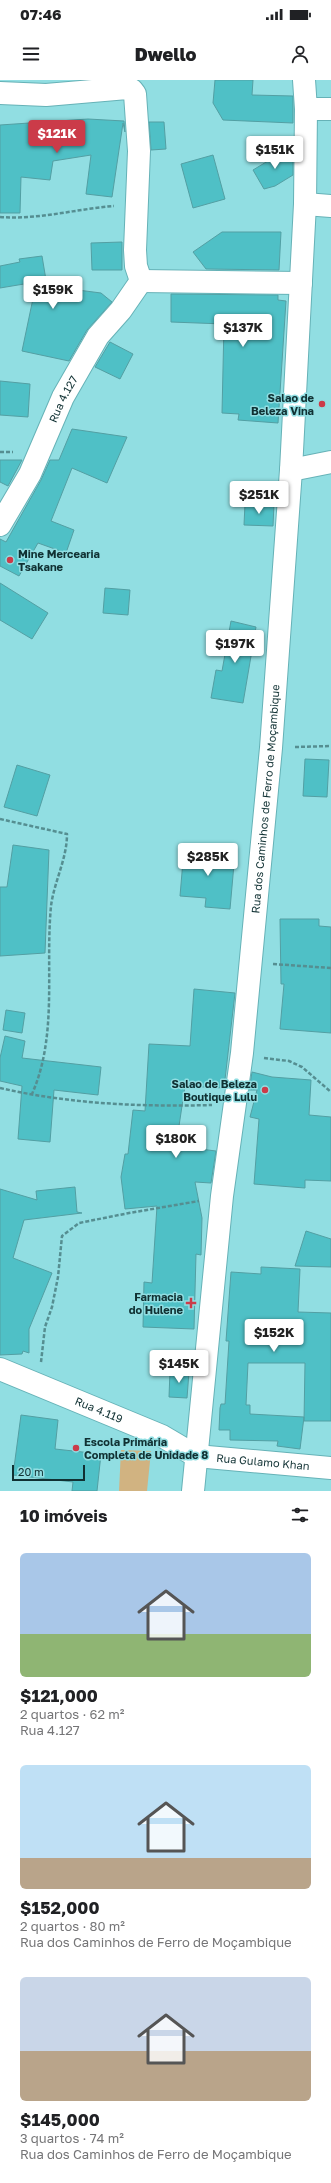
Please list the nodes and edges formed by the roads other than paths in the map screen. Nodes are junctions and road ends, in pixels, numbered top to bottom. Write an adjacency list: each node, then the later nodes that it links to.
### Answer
1 (304, 80): 4 (street, Rua dos Caminhos de Ferro de Moçambique)
2 (60, 87): 3 (street); 8 (street)
3 (0, 93)
4 (306, 109): 5 (street); 6 (street, Rua dos Caminhos de Ferro de Moçambique)
5 (331, 109)
6 (305, 204): 7 (street); 9 (street, Rua dos Caminhos de Ferro de Moçambique)
7 (331, 206)
8 (141, 281): 9 (street); 12 (street, Rua 4.127)
9 (301, 283): 11 (street, Rua dos Caminhos de Ferro de Moçambique)
10 (331, 462): 11 (street)
11 (291, 470): 14 (street, Rua dos Caminhos de Ferro de Moçambique)
12 (0, 525)
13 (0, 1369): 14 (street, Rua 4.119)
14 (196, 1456): 15 (street, Rua Gulamo Khan); 16 (street, Rua dos Caminhos de Ferro de Moçambique)
15 (331, 1468)
16 (193, 1491)

